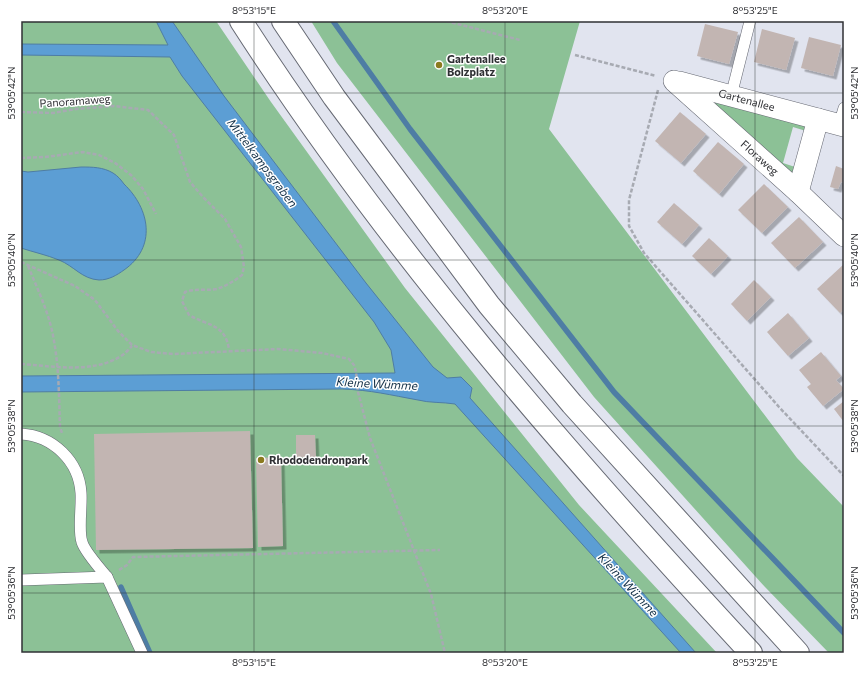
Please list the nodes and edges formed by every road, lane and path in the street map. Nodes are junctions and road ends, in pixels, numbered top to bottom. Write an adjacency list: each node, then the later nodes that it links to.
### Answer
1 (241, 21): 31 (highway)
2 (283, 21): 32 (highway)
3 (446, 21): 5 (path)
4 (750, 21): 8 (lane)
5 (520, 40)
6 (575, 55): 7 (path)
7 (665, 81): 8 (street, Gartenallee); 13 (street, Floraweg); 24 (path)
8 (730, 96): 10 (street, Gartenallee)
9 (21, 112): 19 (path, Panoramaweg)
10 (818, 119): 11 (street, Gartenallee); 13 (street)
11 (842, 120)
12 (21, 158): 14 (path)
13 (798, 192): 15 (street, Floraweg)
14 (156, 214)
15 (844, 236)
16 (21, 262): 17 (path)
17 (27, 265): 18 (path); 21 (path)
18 (132, 345): 19 (path); 21 (path)
19 (229, 350): 25 (path)
20 (21, 364): 21 (path)
21 (58, 366): 23 (path)
22 (21, 434): 23 (lane)
23 (60, 450): 27 (lane)
24 (844, 476)
25 (415, 550): 26 (path); 27 (path); 30 (path)
26 (440, 550)
27 (107, 577): 28 (lane); 29 (lane)
28 (21, 580)
29 (142, 653)
30 (445, 653)
31 (751, 653)
32 (798, 653)

